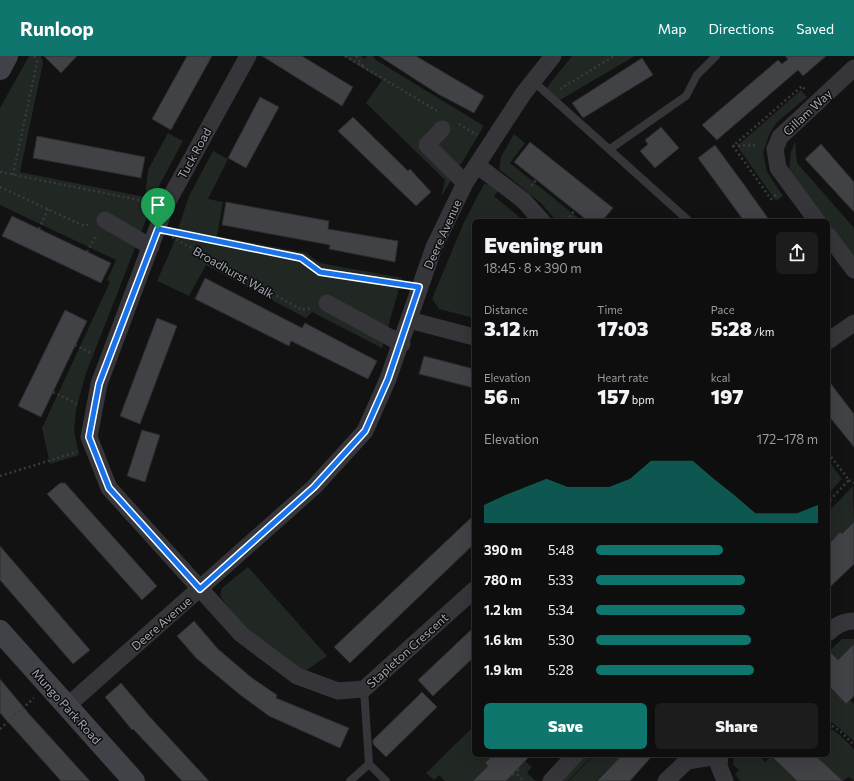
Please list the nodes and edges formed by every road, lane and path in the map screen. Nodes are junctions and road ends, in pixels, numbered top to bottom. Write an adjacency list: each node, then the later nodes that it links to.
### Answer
1 (7, 56): 11 (street)
2 (34, 56): 21 (path)
3 (248, 56): 24 (street, Tuck Road)
4 (345, 56): 9 (path)
5 (356, 56): 9 (path)
6 (553, 56): 12 (street, Deere Avenue)
7 (614, 56): 13 (path)
8 (716, 56): 18 (lane)
9 (364, 67): 14 (path)
10 (854, 68): 16 (street, Gillam Way)
11 (0, 69)
12 (533, 81): 13 (lane); 15 (street, Deere Avenue)
13 (550, 96): 18 (lane)
14 (448, 123): 15 (path); 22 (street)
15 (492, 144): 19 (street, Deere Avenue)
16 (777, 144): 17 (path); 30 (street, Gillam Way)
17 (733, 146)
18 (610, 149): 29 (lane)
19 (478, 166): 22 (street, Deere Avenue); 27 (street)
20 (0, 172): 21 (path)
21 (13, 175): 24 (path)
22 (466, 183): 37 (street, Deere Avenue)
23 (0, 187): 25 (path)
24 (166, 205): 33 (street, Tuck Road)
25 (48, 209): 31 (path); 32 (path)
26 (575, 210): 28 (path)
27 (540, 219)
28 (568, 219)
29 (687, 219)
30 (816, 219)
31 (105, 220): 35 (street)
32 (39, 229)
33 (158, 229): 35 (street, Tuck Road); 37 (path, Broadhurst Walk); 38 (path, Broadhurst Walk)
34 (830, 238): 36 (street)
35 (151, 247): 45 (street, Tuck Road)
36 (854, 270)
37 (419, 287): 39 (street, Deere Avenue)
38 (327, 303): 43 (street)
39 (409, 320): 41 (street); 43 (street, Deere Avenue)
40 (854, 323): 42 (street)
41 (472, 336)
42 (830, 340)
43 (402, 344): 52 (street, Deere Avenue)
44 (53, 392): 45 (path)
45 (94, 413): 46 (street, Tuck Road)
46 (93, 447): 48 (path); 52 (street, Tuck Road)
47 (830, 456): 49 (path)
48 (0, 476)
49 (848, 480): 50 (path); 51 (path)
50 (854, 483)
51 (830, 500)
52 (200, 589): 58 (street, Stapleton Crescent); 59 (street, Deere Avenue)
53 (472, 592): 58 (street, Stapleton Crescent)
54 (854, 621): 56 (street)
55 (0, 631): 57 (street, Mungo Park Road)
56 (830, 631)
57 (47, 685): 59 (street, Mungo Park Road); 61 (path)
58 (364, 689): 66 (lane)
59 (66, 707): 70 (street, Mungo Park Road)
60 (830, 725): 62 (path)
61 (0, 730)
62 (854, 745)
63 (573, 757): 74 (street)
64 (709, 757): 75 (street)
65 (720, 757): 76 (street)
66 (369, 764): 71 (lane); 72 (lane)
67 (518, 769): 69 (path)
68 (512, 774): 69 (path)
69 (518, 775): 73 (path)
70 (134, 781)
71 (350, 781)
72 (386, 781)
73 (524, 781)
74 (551, 781)
75 (666, 781)
76 (725, 781)

